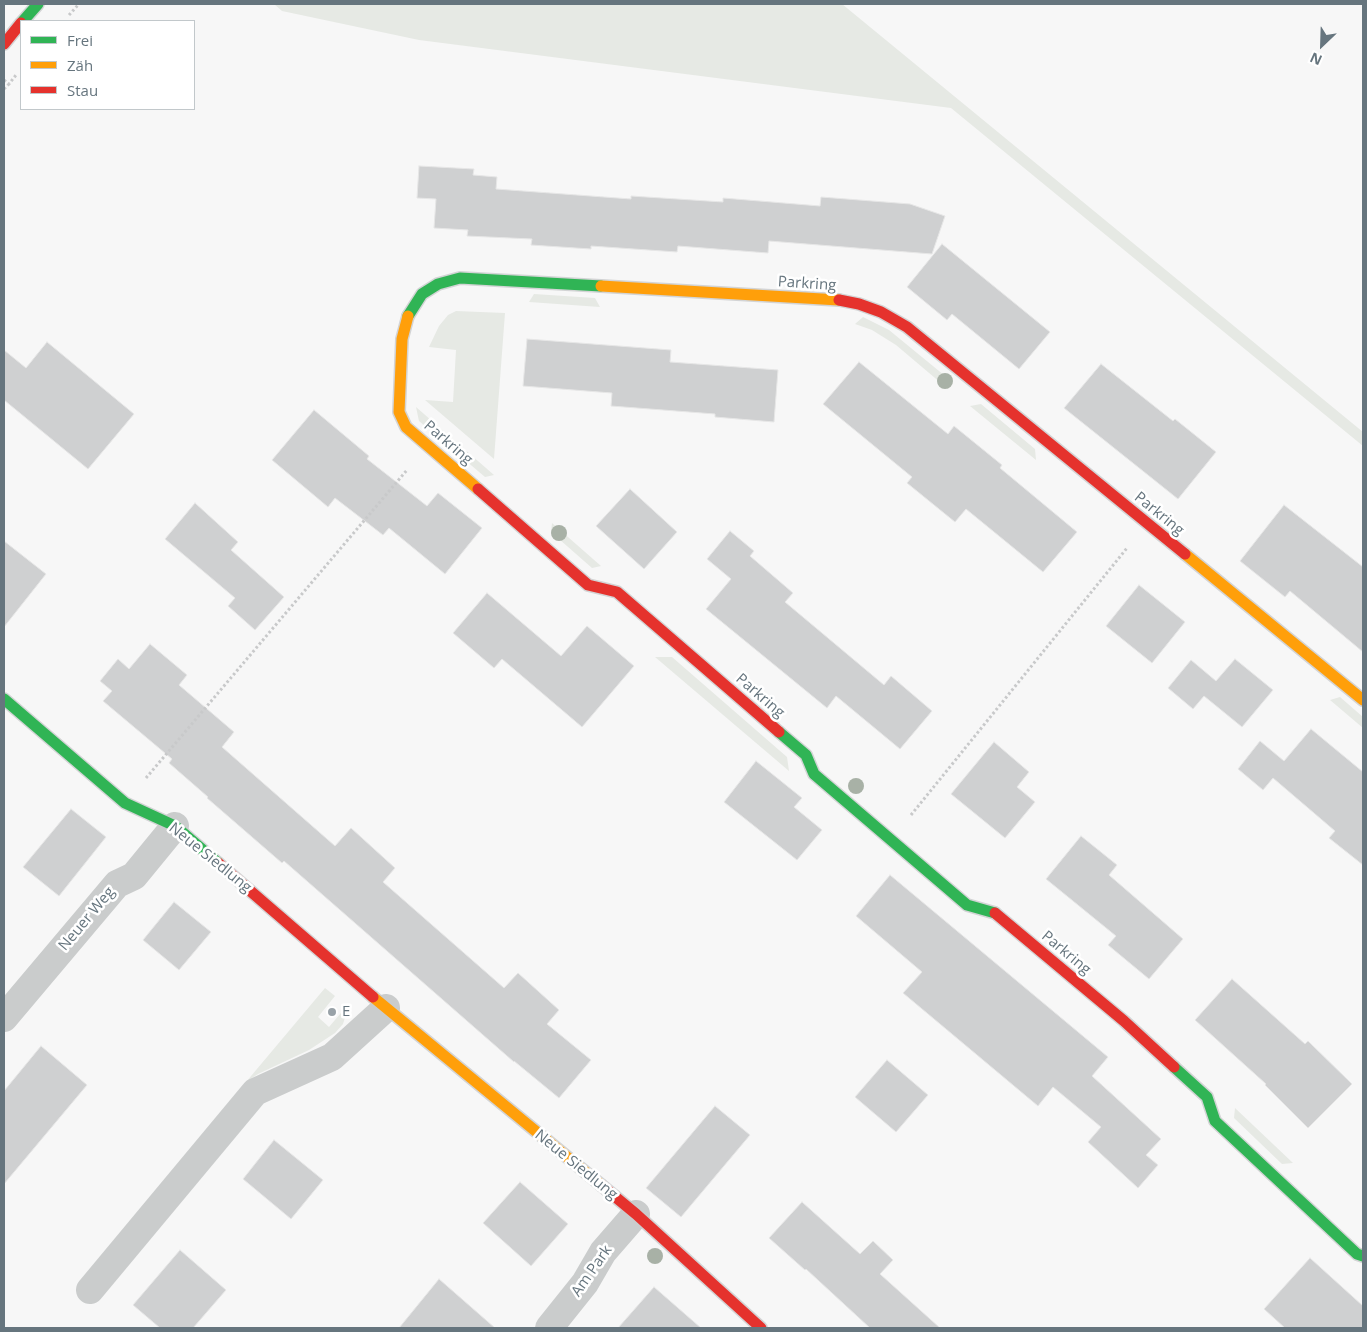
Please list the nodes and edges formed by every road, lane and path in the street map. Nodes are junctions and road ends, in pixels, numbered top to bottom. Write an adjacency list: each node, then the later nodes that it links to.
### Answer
1 (38, 4): 2 (street)
2 (24, 20)
3 (20, 24): 4 (street)
4 (4, 44)
5 (20, 70): 7 (path)
6 (4, 80): 7 (path)
7 (8, 84): 8 (path)
8 (4, 89)
9 (411, 464): 13 (path)
10 (1130, 545): 14 (path)
11 (4, 699): 13 (street, Neue Siedlung)
12 (1363, 700): 19 (street, Parkring)
13 (125, 803): 15 (street, Neue Siedlung)
14 (909, 818)
15 (175, 826): 16 (street, Neue Siedlung); 17 (street, Neuer Weg)
16 (386, 1008): 18 (street, Neue Siedlung); 20 (street)
17 (4, 1018)
18 (636, 1214): 21 (street, Am Park); 22 (street, Neue Siedlung)
19 (1363, 1256)
20 (90, 1290)
21 (548, 1328)
22 (761, 1328)

